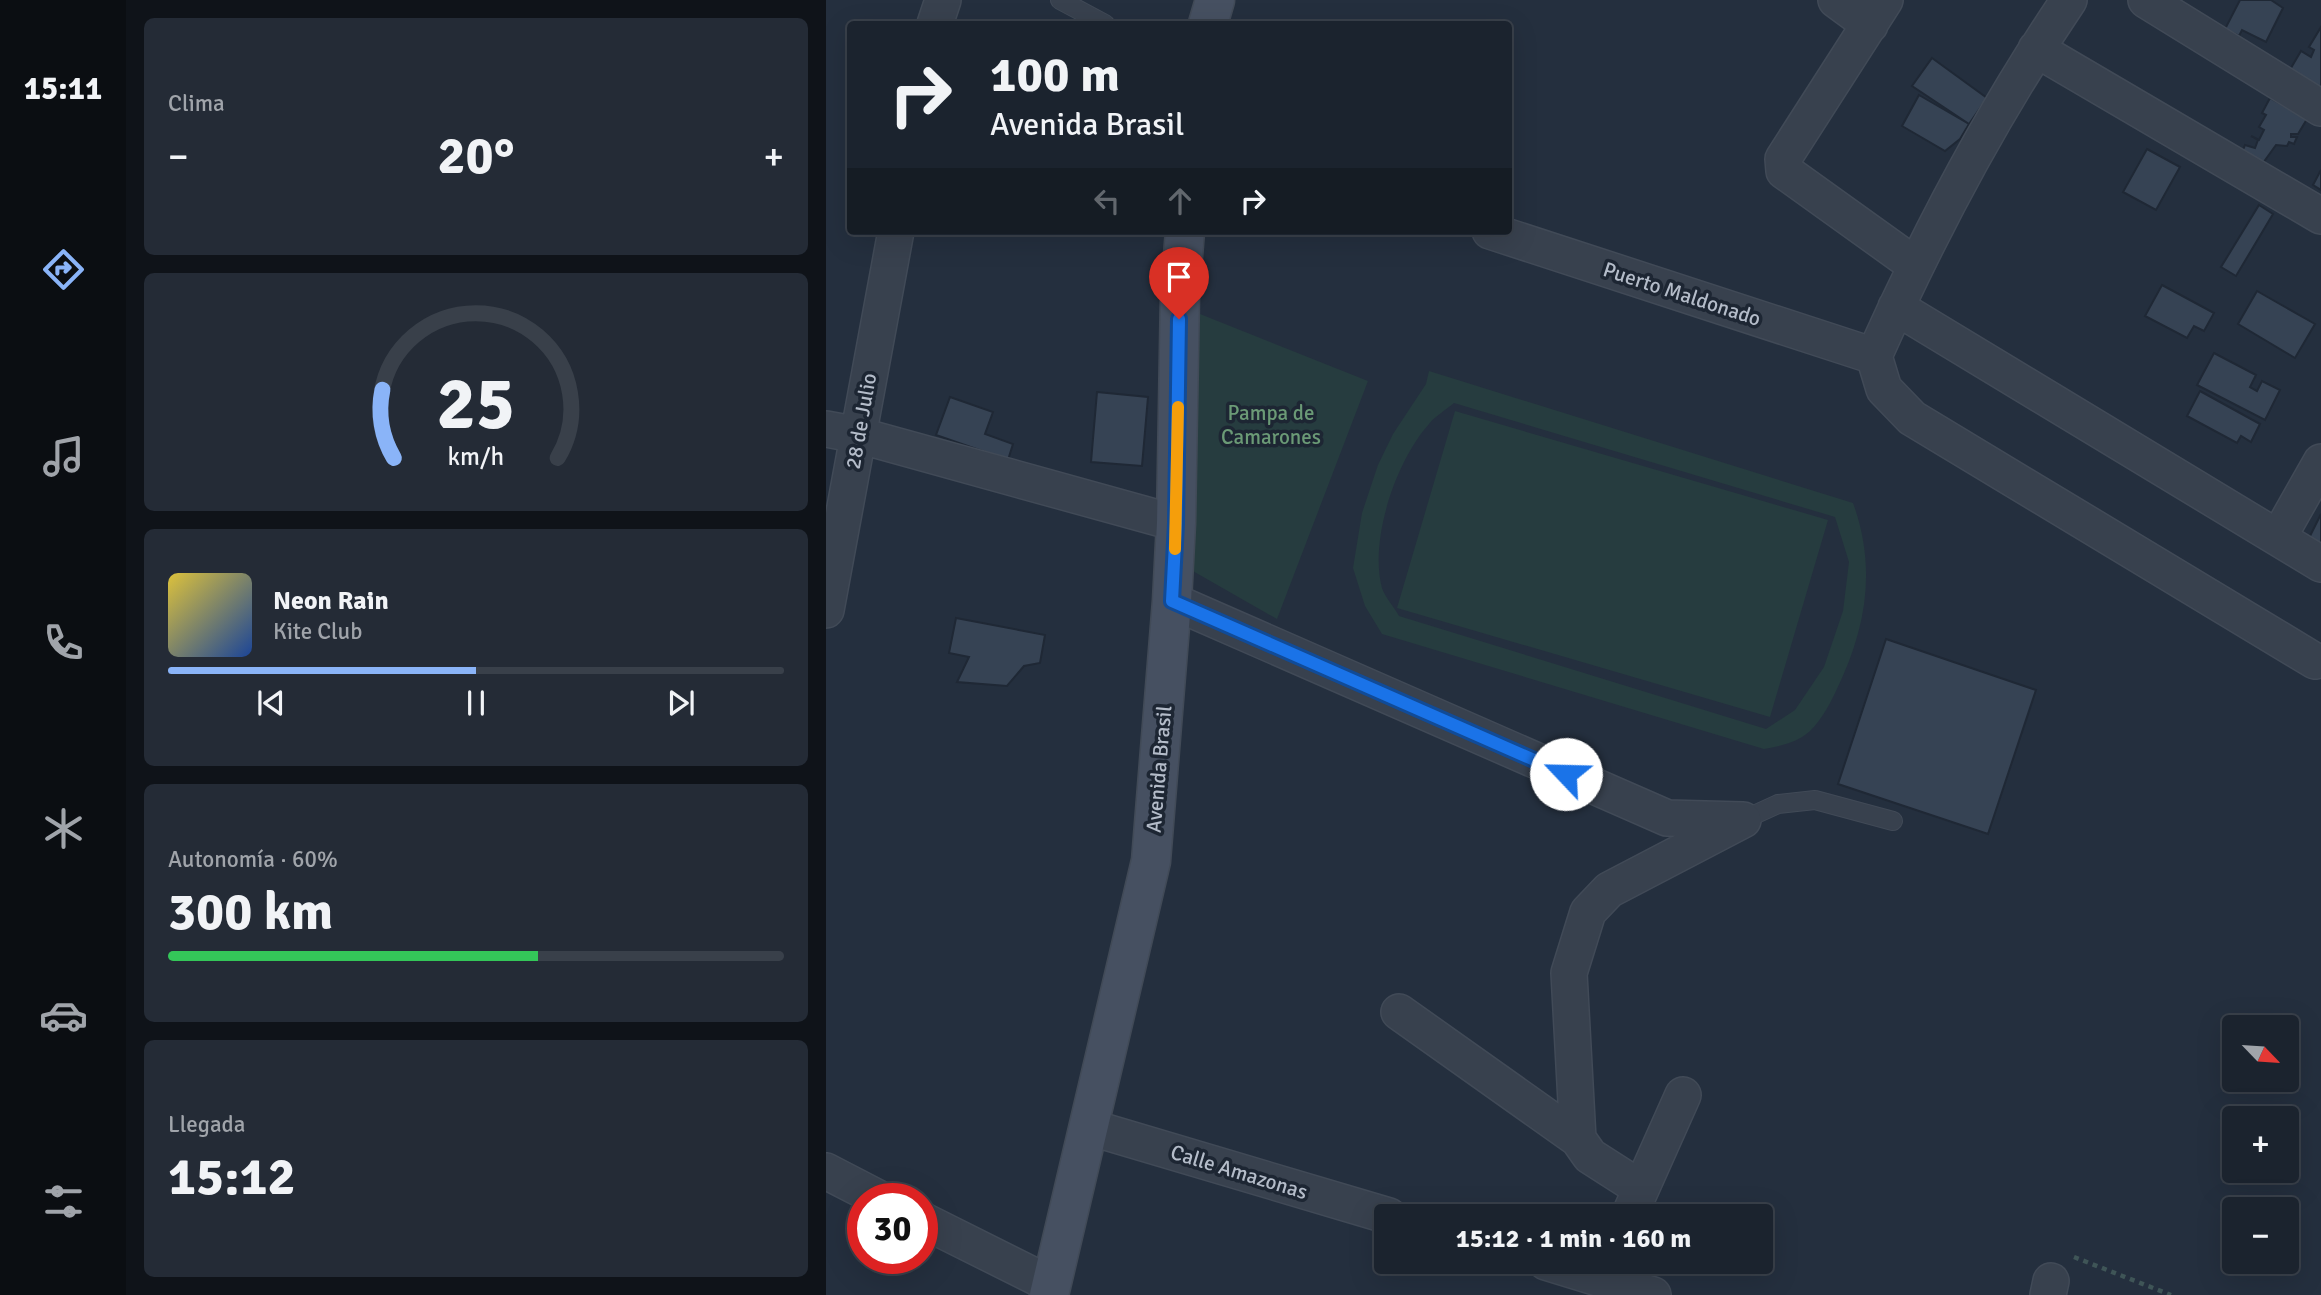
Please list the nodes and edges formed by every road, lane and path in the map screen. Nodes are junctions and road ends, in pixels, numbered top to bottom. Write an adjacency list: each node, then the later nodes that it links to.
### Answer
1 (943, 0): 8 (street)
2 (1060, 0): 9 (lane)
3 (1215, 0): 10 (main road)
4 (1836, 0): 7 (street)
5 (2069, 0): 11 (street)
6 (2146, 0): 12 (street)
7 (1877, 12): 17 (street)
8 (936, 21)
9 (1099, 21)
10 (1209, 21)
11 (2036, 49): 13 (street); 17 (street)
12 (2321, 108)
13 (2321, 216)
14 (895, 235): 20 (street, 28 de Julio)
15 (1185, 235): 22 (main road, Avenida Brasil)
16 (1502, 235): 19 (street, Puerto Maldonado)
17 (1915, 265): 18 (street)
18 (1896, 307): 19 (street); 23 (street)
19 (1874, 356): 27 (street)
20 (842, 432): 22 (street); 26 (street, 28 de Julio)
21 (2321, 462): 23 (street)
22 (1176, 523): 25 (main road, Avenida Brasil)
23 (2278, 538): 24 (street)
24 (2321, 564)
25 (1172, 601): 28 (street); 34 (main road, Avenida Brasil)
26 (826, 610)
27 (2315, 662)
28 (1667, 818): 29 (street); 31 (street)
29 (1742, 820): 30 (lane); 31 (street)
30 (1893, 821)
31 (1679, 855): 35 (street)
32 (1399, 1012): 35 (street)
33 (1683, 1095): 38 (street)
34 (1088, 1127): 39 (street, Calle Amazonas); 43 (main road, Avenida Brasil)
35 (1578, 1139): 38 (street)
36 (826, 1171): 37 (street)
37 (849, 1183)
38 (1634, 1202)
39 (1374, 1212)
40 (938, 1229): 43 (street)
41 (1603, 1278): 44 (street)
42 (2050, 1288): 45 (path)
43 (1051, 1290)
44 (1653, 1295)
45 (2171, 1295)

